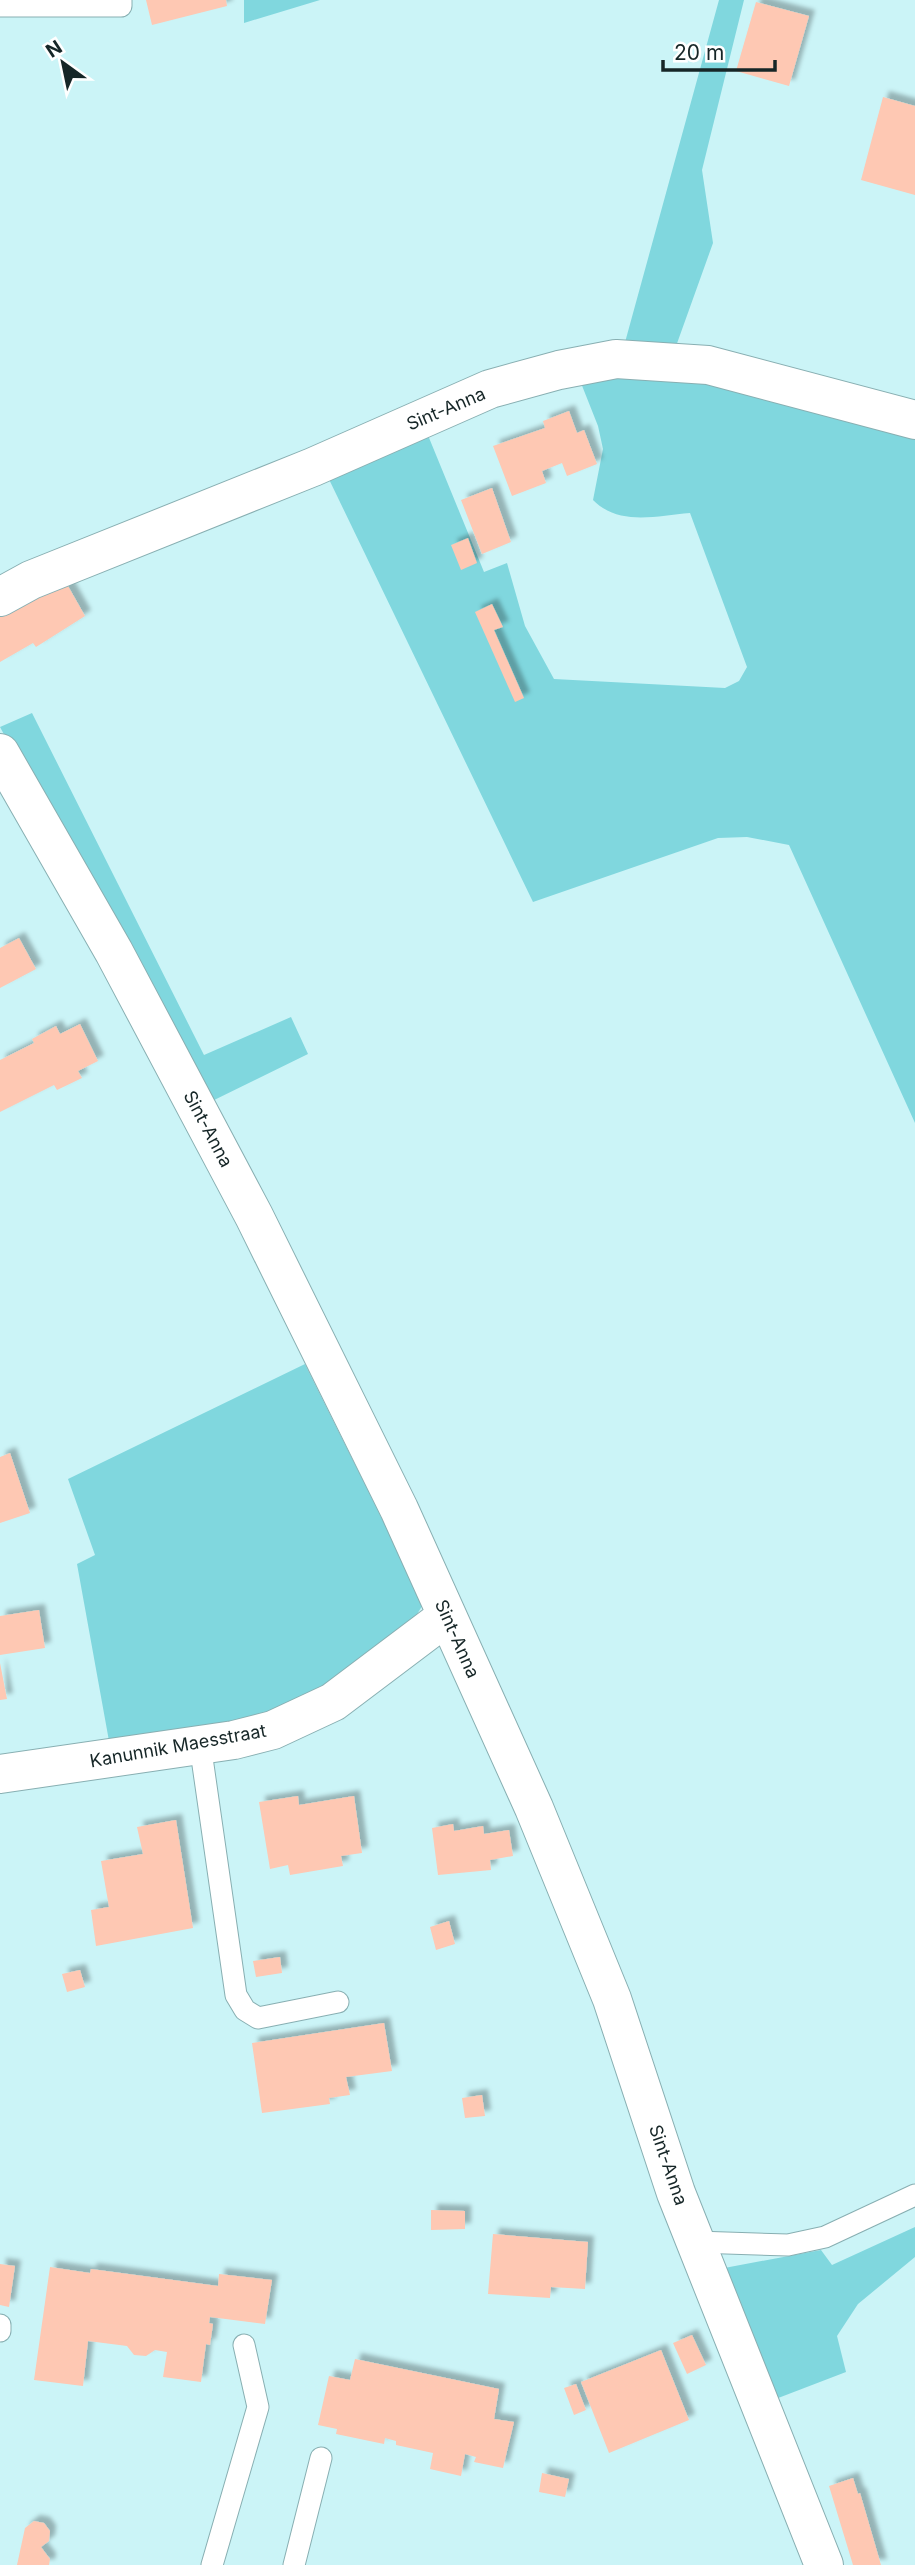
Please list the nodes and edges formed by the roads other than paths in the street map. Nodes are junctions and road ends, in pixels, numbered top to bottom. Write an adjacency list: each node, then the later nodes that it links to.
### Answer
1 (121, 0): 2 (lane)
2 (0, 6)
3 (915, 420): 4 (street, Sint-Anna)
4 (0, 597)
5 (0, 753): 6 (street, Sint-Anna)
6 (447, 1616): 7 (street, Kanunnik Maesstraat); 11 (street, Sint-Anna)
7 (200, 1744): 8 (street, Kanunnik Maesstraat); 9 (lane)
8 (0, 1774)
9 (338, 2001)
10 (915, 2195): 11 (lane)
11 (696, 2242): 16 (street, Sint-Anna)
12 (244, 2345): 14 (lane)
13 (321, 2458): 15 (lane)
14 (212, 2565)
15 (294, 2565)
16 (824, 2565)

